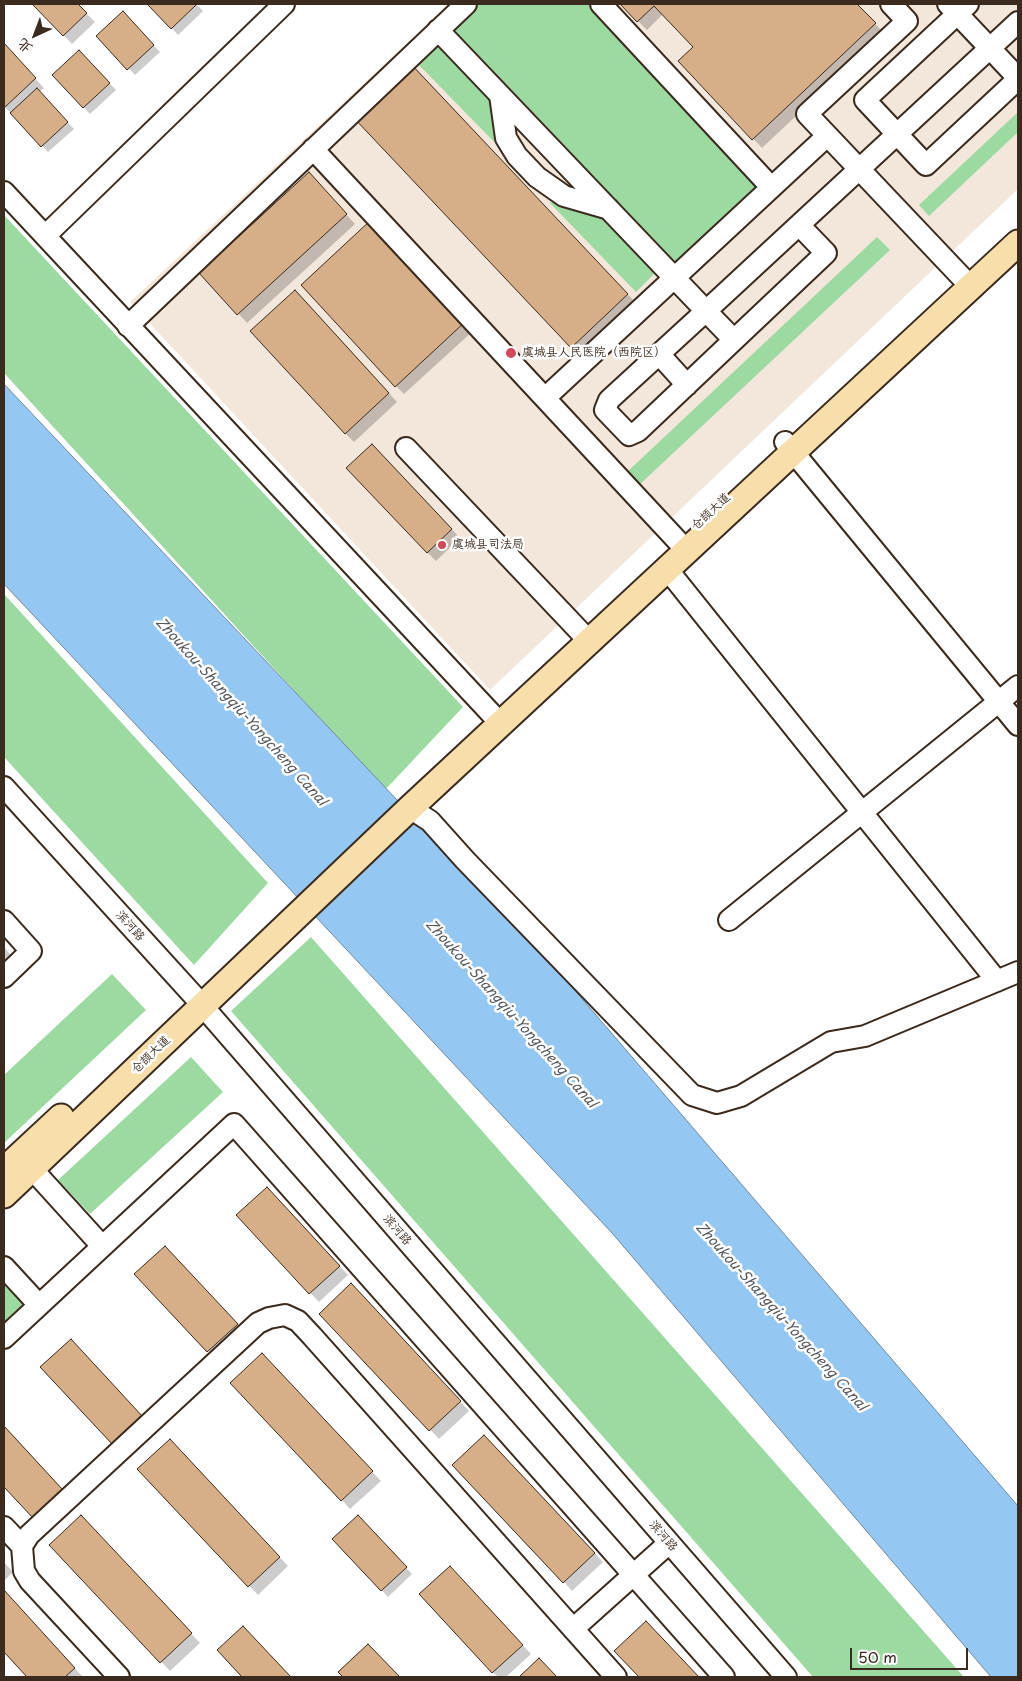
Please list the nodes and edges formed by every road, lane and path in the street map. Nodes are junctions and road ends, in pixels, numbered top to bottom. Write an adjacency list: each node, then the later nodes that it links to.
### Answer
1 (284, 4): 20 (street)
2 (466, 4): 7 (street)
3 (601, 4): 15 (street)
4 (895, 5): 12 (street)
5 (958, 7): 8 (street); 11 (street)
6 (1018, 22): 8 (street)
7 (438, 30): 10 (street); 13 (street)
8 (990, 48): 9 (street); 11 (street)
9 (1018, 79): 11 (street)
10 (500, 95): 17 (street); 17 (street)
11 (897, 134): 14 (street)
12 (827, 136): 14 (street); 15 (street)
13 (313, 149): 25 (street); 29 (street)
14 (859, 170): 19 (street); 23 (street)
15 (771, 188): 22 (street)
16 (4, 192): 20 (street)
17 (609, 209): 22 (street)
18 (1018, 223): 23 (main road, 仓颉大道)
19 (799, 225): 24 (street); 26 (street)
20 (45, 236): 25 (street)
21 (1018, 243): 23 (main road, 仓颉大道)
22 (674, 277): 24 (street); 29 (street)
23 (966, 281): 30 (main road, 仓颉大道)
24 (706, 311): 26 (street); 27 (street)
25 (128, 326): 37 (street)
26 (734, 340): 28 (street)
27 (659, 354): 28 (street); 28 (street)
28 (687, 385)
29 (545, 398): 32 (street)
30 (789, 447): 32 (main road, 仓颉大道); 36 (street)
31 (406, 448): 34 (street)
32 (683, 546): 33 (main road, 仓颉大道); 34 (main road, 仓颉大道)
33 (667, 569): 34 (main road, 仓颉大道); 41 (street)
34 (585, 637): 37 (main road, 仓颉大道)
35 (1018, 686): 36 (street)
36 (999, 702): 38 (street); 41 (street)
37 (497, 720): 40 (main road, 仓颉大道)
38 (1018, 725)
39 (4, 786): 47 (street, 滨河路)
40 (407, 804): 46 (street); 47 (main road, 仓颉大道)
41 (862, 812): 42 (street); 46 (street)
42 (729, 920)
43 (4, 922): 45 (street)
44 (1018, 972): 46 (street)
45 (4, 977)
46 (997, 981)
47 (198, 1001): 48 (main road, 仓颉大道); 55 (street, 滨河路)
48 (18, 1164): 49 (main road, 仓颉大道); 50 (street)
49 (4, 1195)
50 (102, 1246): 52 (street); 57 (street)
51 (4, 1267): 52 (street)
52 (39, 1305): 53 (street)
53 (4, 1338)
54 (4, 1527): 56 (street)
55 (669, 1543): 57 (street); 62 (street, 滨河路)
56 (22, 1546): 58 (street); 59 (street)
57 (633, 1575): 58 (street); 61 (street)
58 (573, 1629): 60 (street)
59 (119, 1677)
60 (616, 1677)
61 (724, 1677)
62 (786, 1677)

